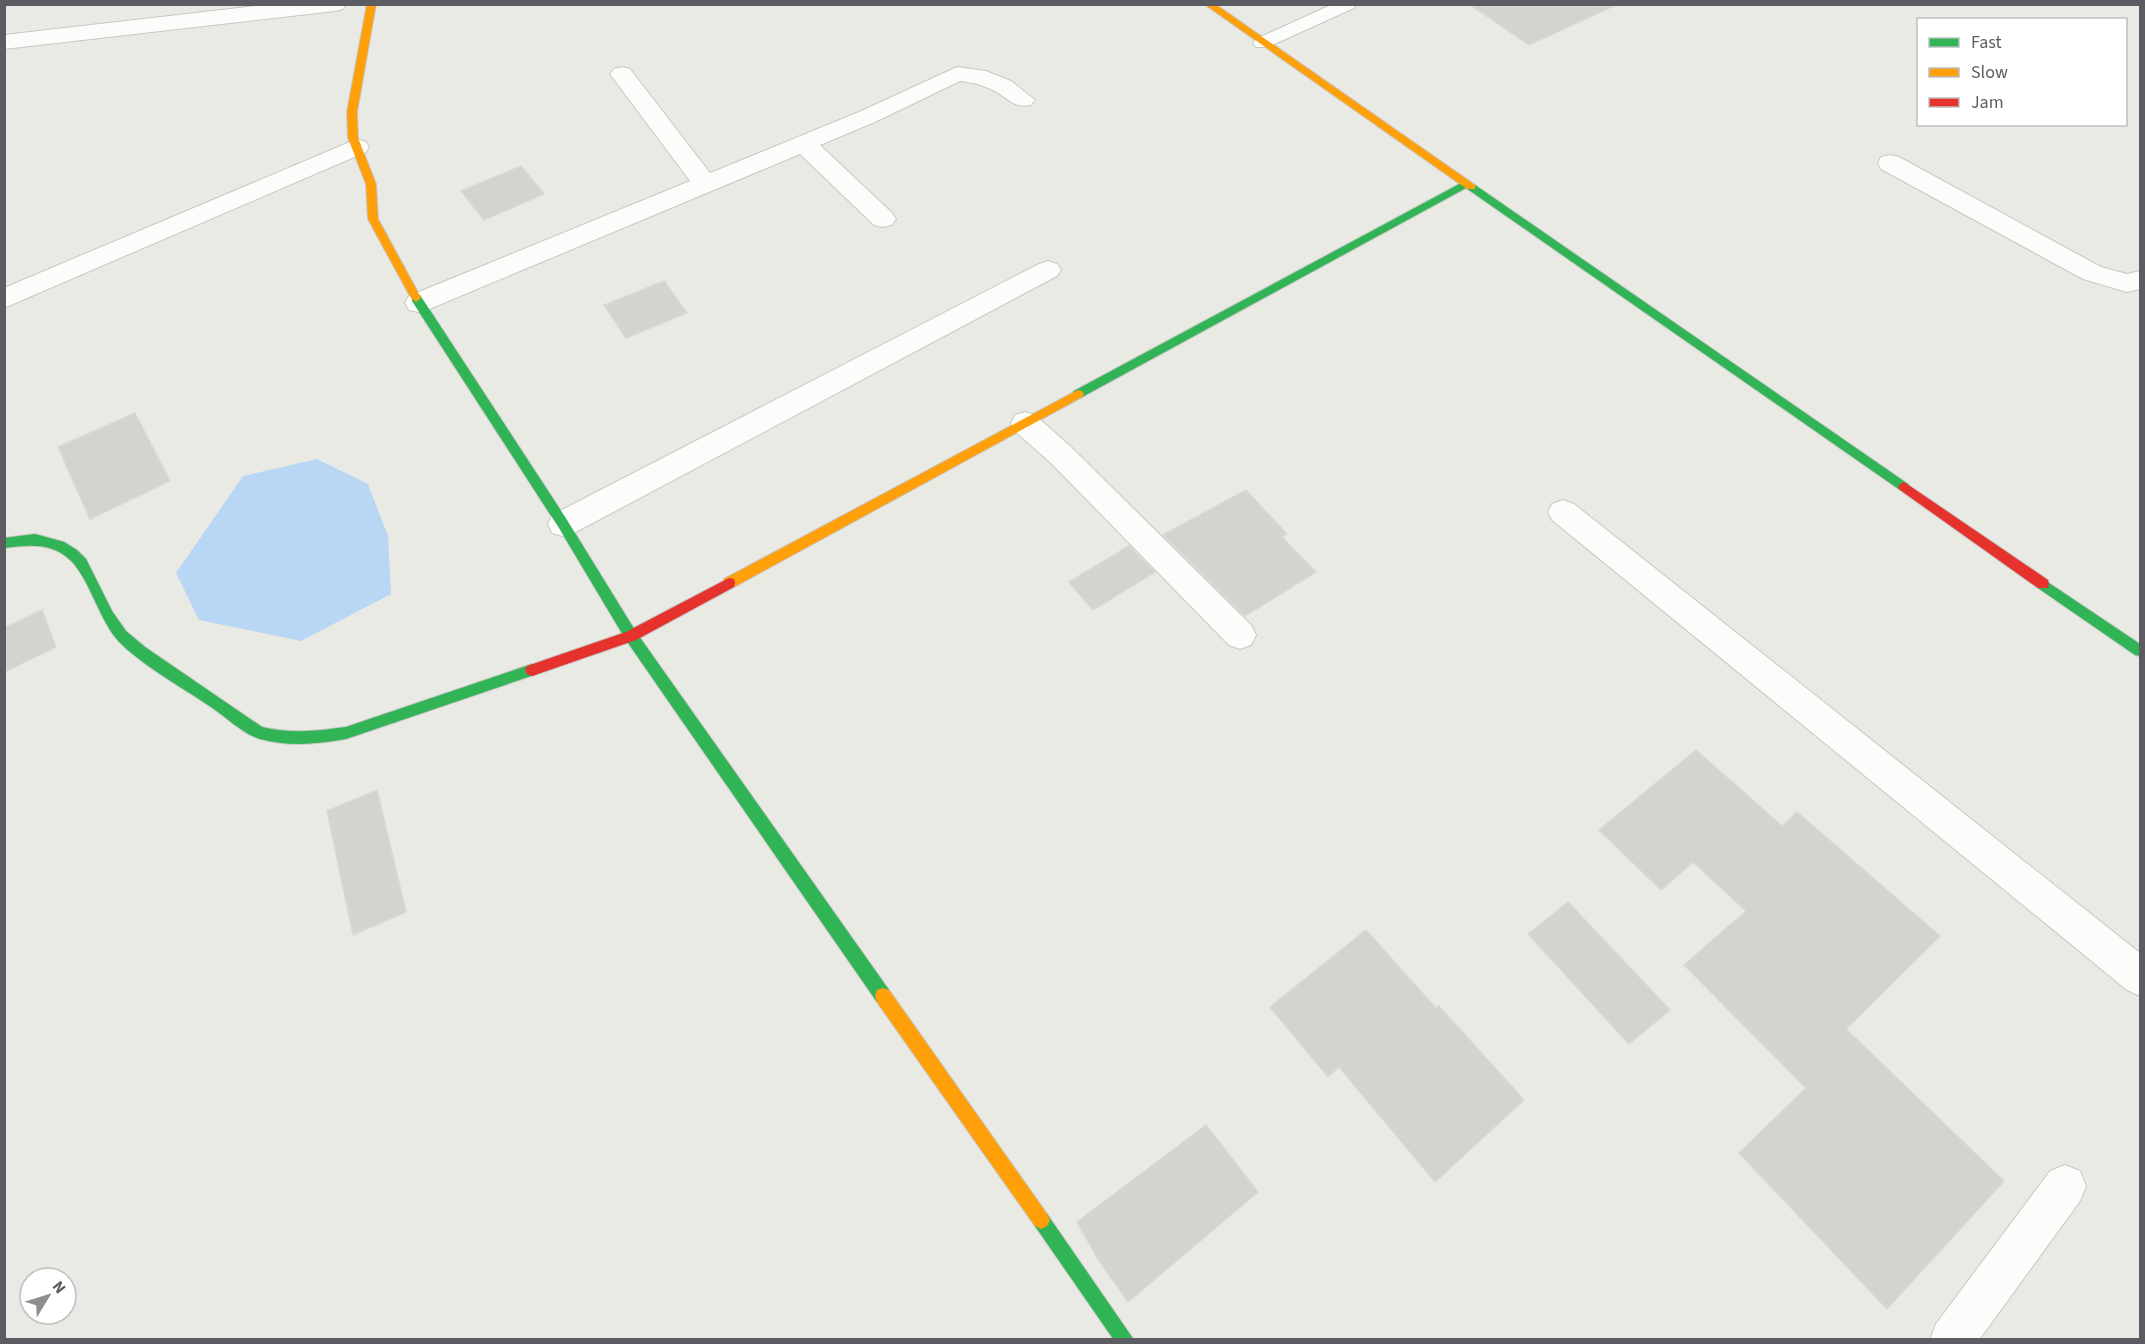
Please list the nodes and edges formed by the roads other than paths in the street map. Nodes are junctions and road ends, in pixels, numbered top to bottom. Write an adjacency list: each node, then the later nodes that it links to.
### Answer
1 (335, 4): 5 (street)
2 (372, 4): 10 (street)
3 (1208, 4): 6 (street)
4 (1348, 4): 6 (lane)
5 (4, 42)
6 (1262, 43): 13 (street)
7 (622, 74): 12 (street)
8 (1023, 100): 9 (street)
9 (803, 143): 12 (street); 14 (street)
10 (357, 147): 17 (street); 18 (street)
11 (1890, 163): 16 (street)
12 (705, 184): 18 (street)
13 (1466, 184): 19 (street); 25 (street)
14 (883, 219)
15 (1048, 270): 21 (street)
16 (2140, 280)
17 (4, 299)
18 (418, 303): 21 (street)
19 (1025, 423): 23 (street); 24 (street)
20 (1563, 512): 26 (street)
21 (563, 524): 24 (street)
22 (4, 543): 24 (street)
23 (1240, 635)
24 (631, 636): 28 (street)
25 (2140, 651)
26 (2140, 977)
27 (2065, 1186): 29 (street)
28 (1125, 1340)
29 (1952, 1340)

